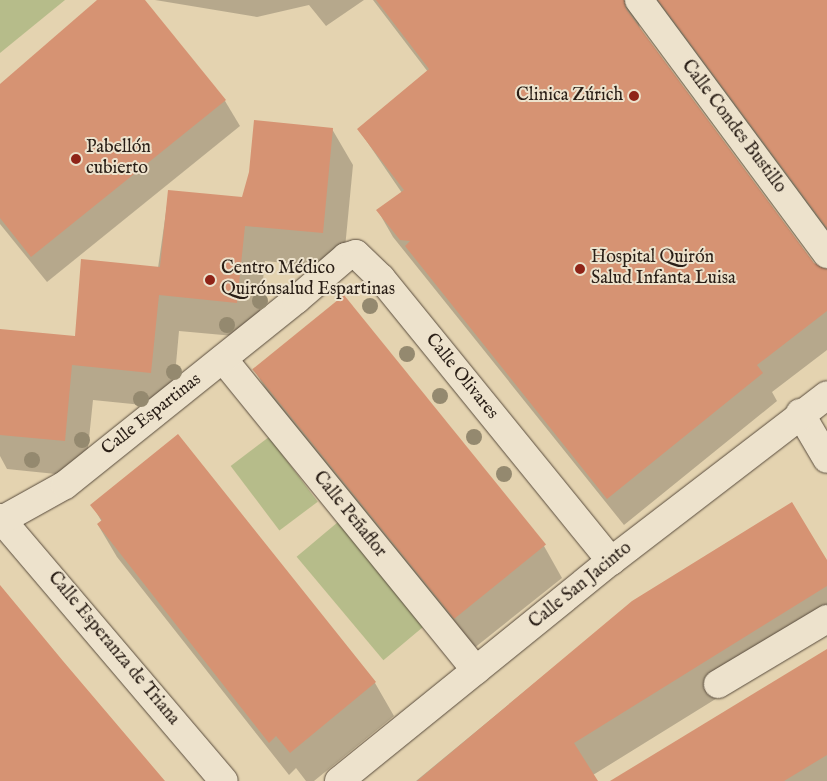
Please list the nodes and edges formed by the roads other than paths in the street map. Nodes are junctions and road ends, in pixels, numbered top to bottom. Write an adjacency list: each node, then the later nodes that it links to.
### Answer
1 (639, 0): 2 (street, Calle Condes Bustillo)
2 (827, 254)
3 (296, 300): 4 (street, Calle Espartinas); 9 (street, Calle Olivares)
4 (223, 359): 8 (street, Calle Espartinas); 11 (street, Calle Peñaflor)
5 (827, 395): 6 (street, Calle San Jacinto)
6 (800, 413): 7 (street); 9 (street, Calle San Jacinto)
7 (827, 459)
8 (1, 519): 13 (street, Calle Esperanza de Triana)
9 (611, 561): 11 (street, Calle San Jacinto)
10 (827, 619): 12 (street)
11 (476, 670): 14 (street, Calle San Jacinto)
12 (718, 684)
13 (224, 781)
14 (339, 781)

